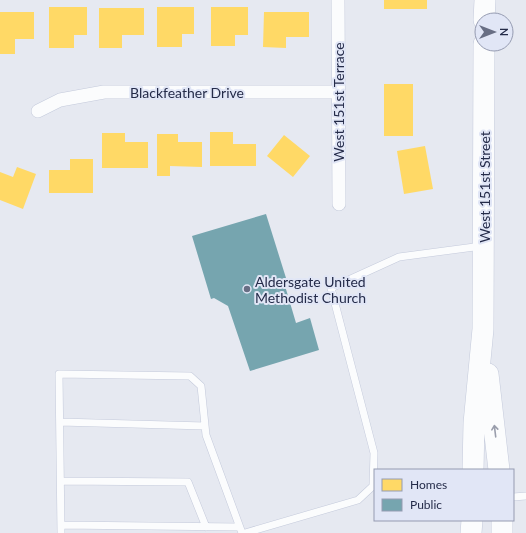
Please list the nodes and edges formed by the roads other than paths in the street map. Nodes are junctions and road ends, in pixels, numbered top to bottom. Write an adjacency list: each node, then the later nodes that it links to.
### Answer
1 (338, 0): 5 (street, West 151st Terrace)
2 (484, 0): 3 (main road)
3 (484, 12)
4 (484, 52): 8 (main road, West 151st Street)
5 (338, 92): 6 (street, Blackfeather Drive); 7 (street, West 151st Terrace)
6 (38, 111)
7 (339, 204)
8 (484, 246): 9 (main road, West 151st Street); 25 (lane)
9 (483, 329): 10 (main road, West 151st Street); 15 (main road, West 151st Street, one-way to 9)
10 (477, 398): 13 (main road, West 151st Street); 14 (main road)
11 (60, 422): 12 (lane); 12 (lane); 16 (lane)
12 (205, 426): 23 (lane)
13 (473, 469)
14 (481, 469)
15 (499, 469)
16 (61, 481): 21 (lane); 22 (lane)
17 (526, 496): 18 (lane)
18 (514, 497)
19 (472, 521): 26 (main road)
20 (502, 521): 27 (main road)
21 (61, 525): 22 (lane); 24 (lane)
22 (206, 526): 23 (lane)
23 (240, 530)
24 (61, 533)
25 (245, 533)
26 (472, 533)
27 (502, 533)

